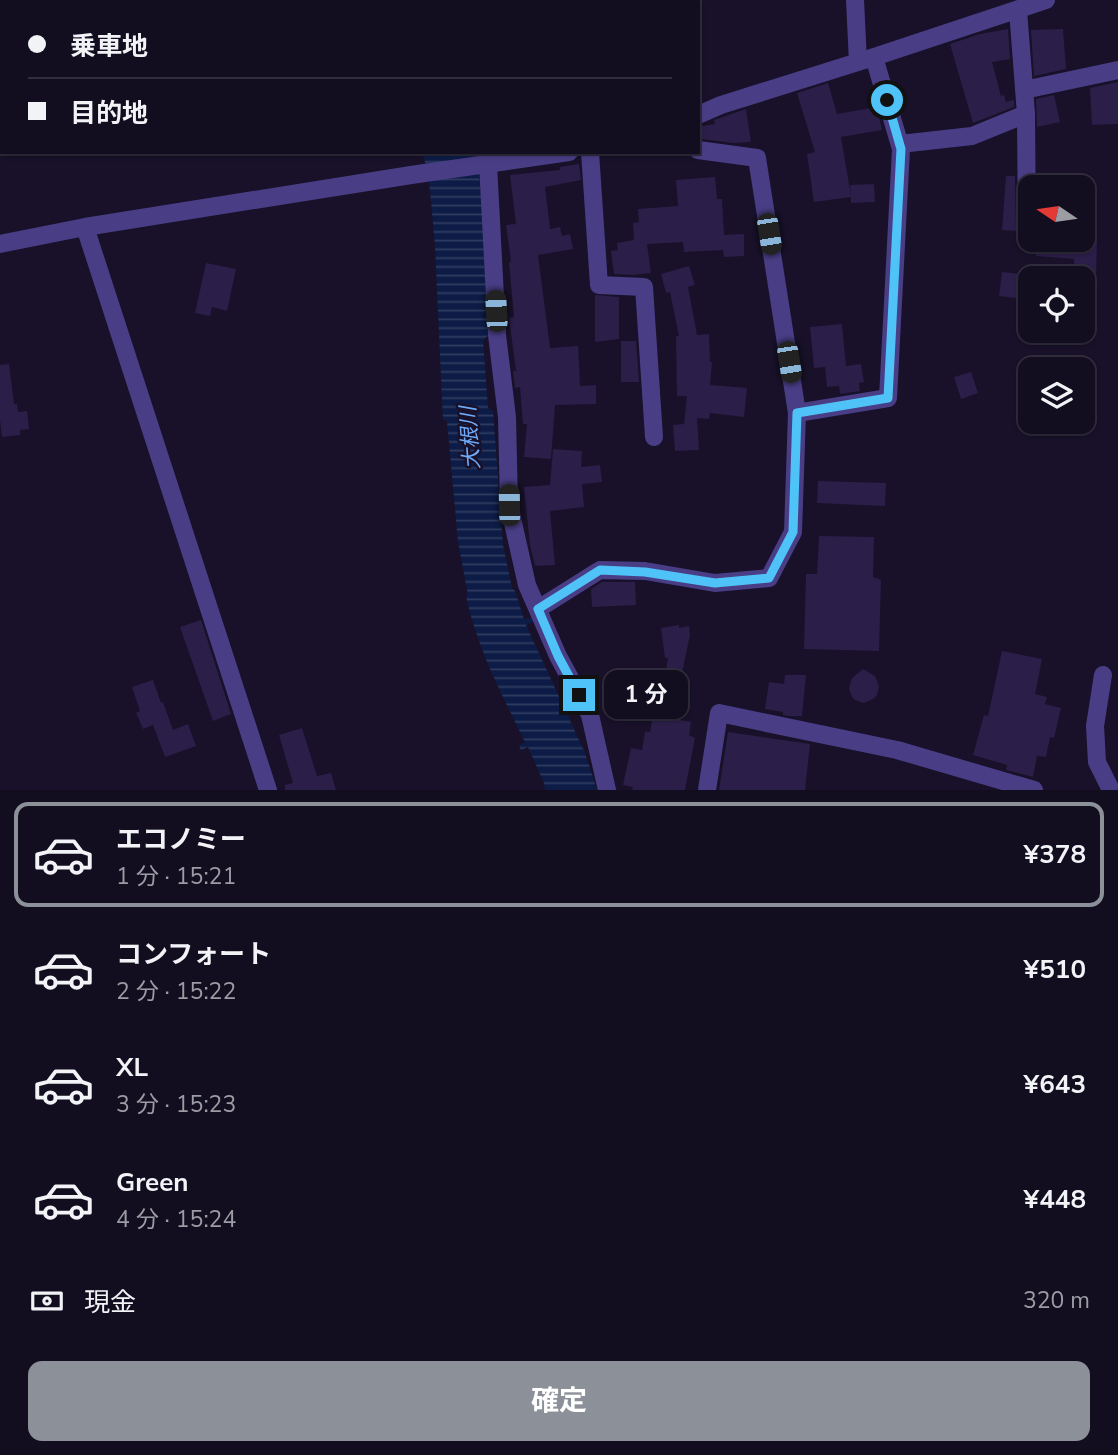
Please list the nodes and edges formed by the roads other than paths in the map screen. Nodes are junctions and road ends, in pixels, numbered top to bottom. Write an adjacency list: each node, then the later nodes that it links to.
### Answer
1 (855, 0): 4 (street)
2 (1046, 0): 3 (street)
3 (1018, 10): 4 (street); 6 (street)
4 (866, 60): 7 (street); 9 (street)
5 (1118, 70): 6 (street)
6 (1024, 90): 8 (street)
7 (700, 113)
8 (1026, 114): 9 (street); 14 (street)
9 (900, 144): 17 (street)
10 (700, 150): 17 (street)
11 (556, 154): 13 (street)
12 (590, 154): 18 (street)
13 (488, 164): 15 (street); 19 (street)
14 (1026, 175)
15 (85, 228): 16 (street); 21 (street)
16 (0, 244)
17 (797, 413): 19 (street)
18 (654, 436)
19 (538, 609): 22 (street)
20 (1103, 674): 25 (street)
21 (268, 790)
22 (607, 790)
23 (707, 790): 24 (street)
24 (1034, 790)
25 (1111, 790)

